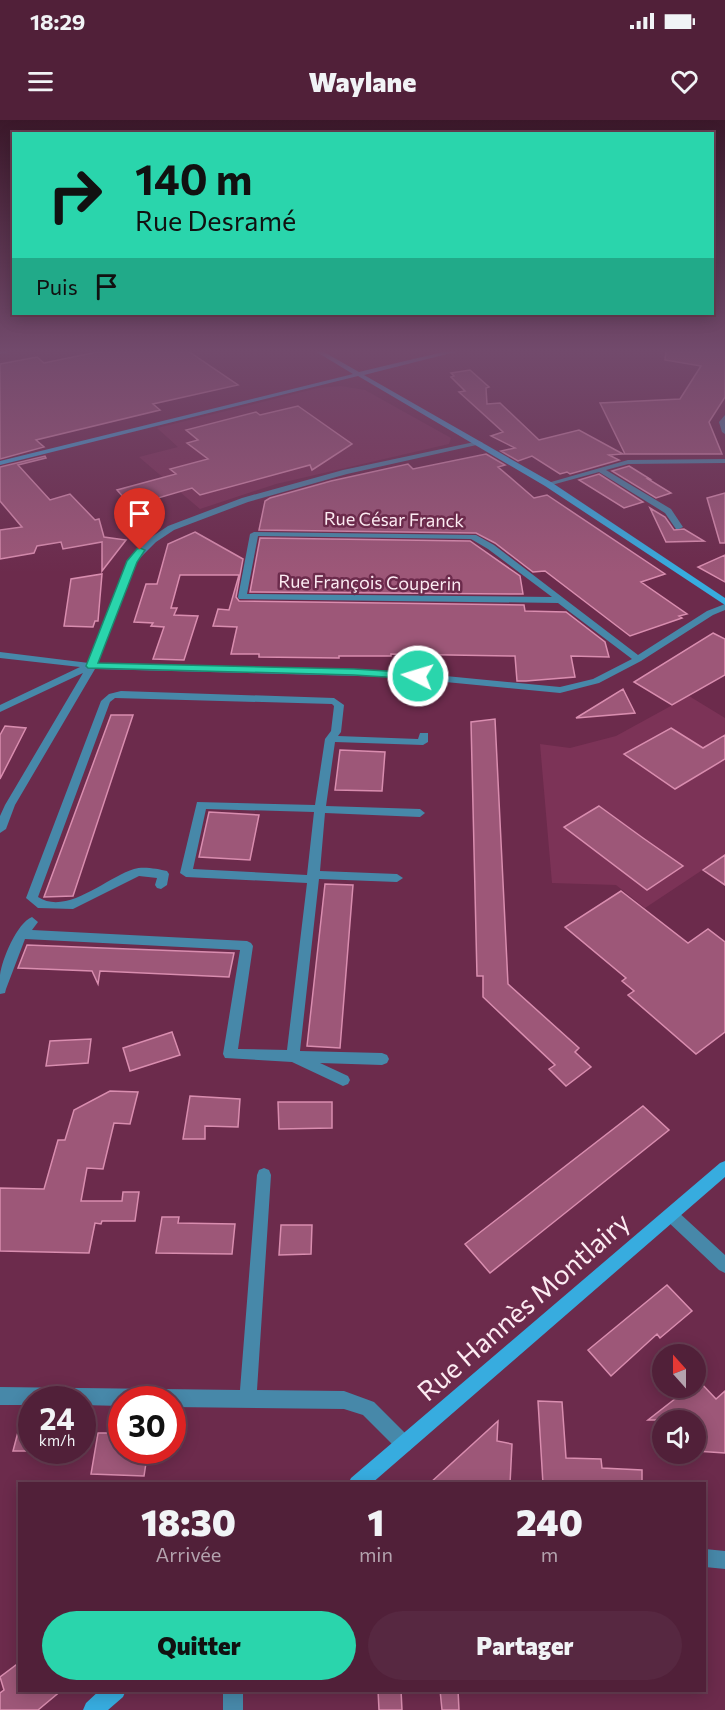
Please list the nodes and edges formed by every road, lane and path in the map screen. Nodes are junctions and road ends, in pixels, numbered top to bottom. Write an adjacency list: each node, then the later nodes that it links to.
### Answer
1 (152, 425): 5 (street)
2 (447, 425): 3 (street)
3 (479, 444): 7 (street); 15 (street)
4 (725, 461): 6 (street)
5 (0, 463)
6 (600, 470): 7 (street); 8 (street)
7 (548, 484): 11 (street)
8 (678, 526)
9 (254, 534): 10 (street, Rue César Franck); 10 (street, Rue François Couperin)
10 (560, 600): 14 (street, Rue César Franck)
11 (725, 602)
12 (725, 607): 14 (street)
13 (0, 655): 15 (street)
14 (638, 659): 15 (street)
15 (92, 666): 16 (street); 21 (street)
16 (0, 709)
17 (424, 735): 18 (street)
18 (330, 739): 19 (street); 24 (street)
19 (320, 809): 20 (street); 22 (street); 22 (street)
20 (420, 813)
21 (0, 828)
22 (313, 877): 23 (street); 28 (street)
23 (397, 878)
24 (161, 885)
25 (32, 922): 26 (street)
26 (21, 934): 27 (street); 28 (street)
27 (0, 989)
28 (293, 1056): 29 (street); 30 (street)
29 (382, 1059)
30 (343, 1080)
31 (725, 1168): 33 (street, Rue Hannès Montlairy)
32 (264, 1175): 36 (street)
33 (671, 1215): 34 (street); 37 (street, Rue Hannès Montlairy)
34 (725, 1265)
35 (0, 1396): 36 (street)
36 (248, 1399): 37 (street)
37 (404, 1444): 38 (street, Rue Hannès Montlairy)
38 (359, 1482)
39 (706, 1558): 40 (street)
40 (725, 1560)
41 (114, 1692): 43 (street)
42 (233, 1692): 44 (street)
43 (93, 1710)
44 (233, 1710)

